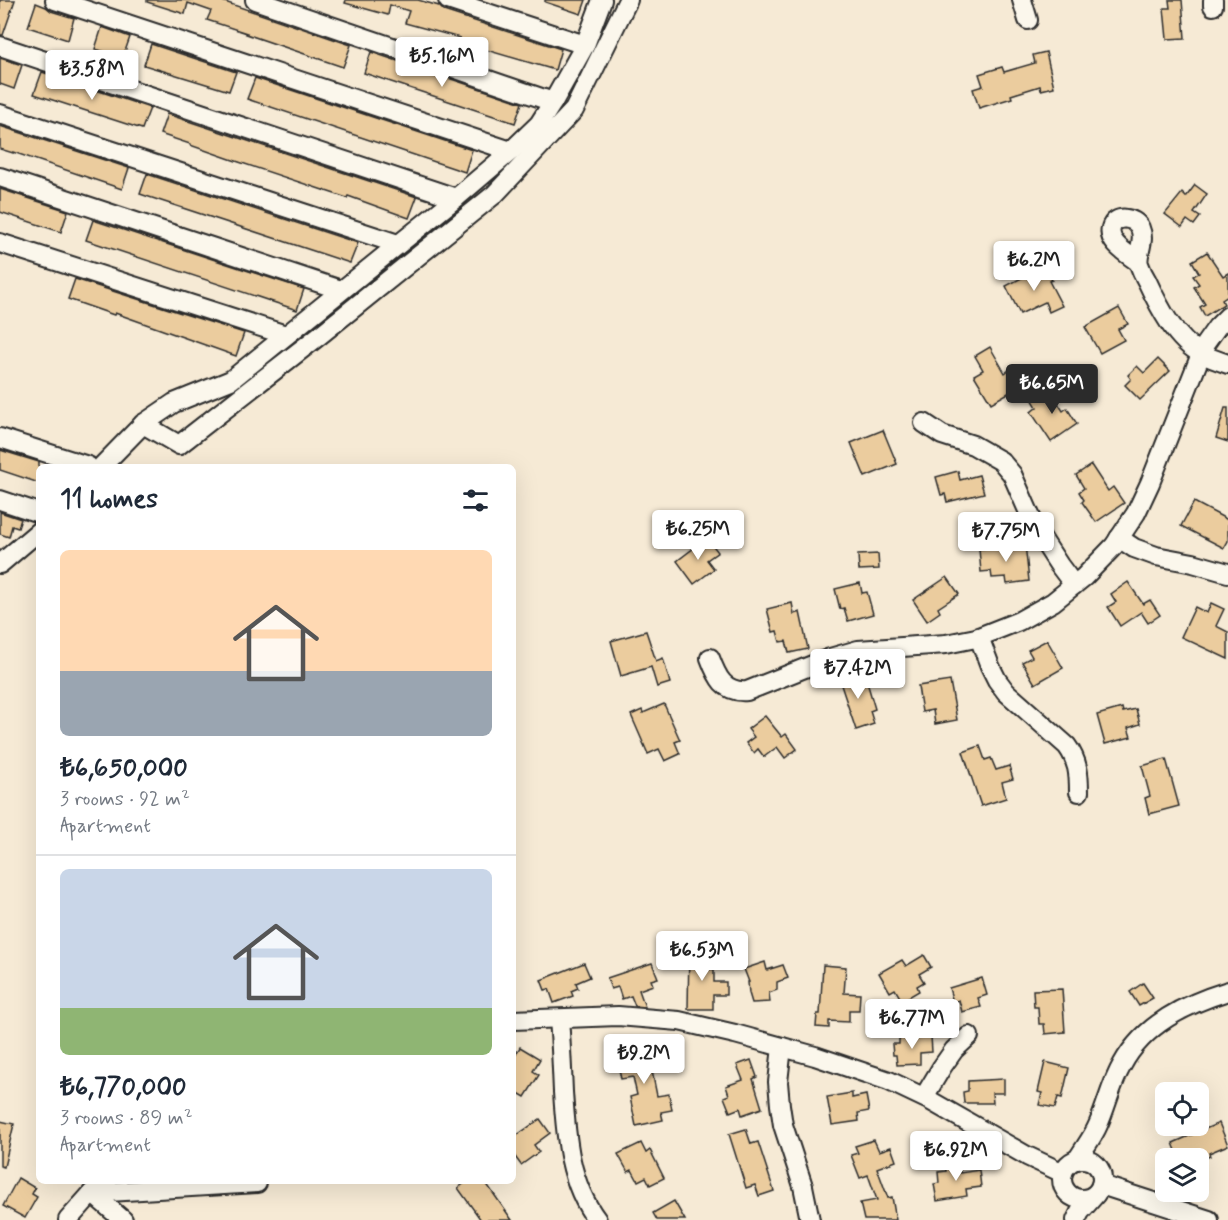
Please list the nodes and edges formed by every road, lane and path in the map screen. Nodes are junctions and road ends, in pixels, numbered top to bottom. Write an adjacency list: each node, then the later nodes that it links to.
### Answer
1 (55, 0): 12 (street)
2 (255, 0): 10 (street)
3 (448, 0): 8 (street)
4 (602, 0): 8 (street)
5 (628, 0): 24 (street)
6 (1022, 0): 7 (street)
7 (1028, 20)
8 (585, 45): 10 (street)
9 (0, 46): 14 (street)
10 (553, 102): 12 (street)
11 (0, 114): 16 (street)
12 (511, 151): 14 (street)
13 (0, 177): 18 (street)
14 (456, 198): 16 (street)
15 (0, 243): 20 (street)
16 (398, 244): 18 (street)
17 (1138, 262): 21 (street)
18 (341, 290): 20 (street)
19 (1228, 316): 21 (street)
20 (286, 335): 24 (street)
21 (1201, 354): 22 (street); 31 (street)
22 (1228, 364)
23 (924, 423): 34 (street)
24 (143, 424): 27 (street)
25 (0, 438): 26 (street)
26 (82, 464)
27 (104, 464)
28 (0, 500): 29 (street)
29 (36, 512)
30 (36, 534): 32 (street)
31 (1119, 538): 33 (street); 34 (street)
32 (0, 564)
33 (1228, 573)
34 (1074, 585): 35 (street)
35 (979, 637): 36 (street); 37 (street)
36 (710, 658)
37 (1079, 792)
38 (1228, 991): 44 (street)
39 (559, 1019): 40 (street); 42 (street); 54 (street)
40 (516, 1020)
41 (969, 1036): 43 (street)
42 (782, 1047): 43 (street); 55 (street)
43 (924, 1097): 47 (street)
44 (1097, 1127): 45 (street); 46 (street)
45 (1077, 1160): 46 (street); 47 (street)
46 (1095, 1164): 49 (street)
47 (1063, 1180): 49 (street); 56 (street)
48 (240, 1184): 50 (street)
49 (1099, 1189): 51 (street); 57 (street)
50 (92, 1193): 52 (street); 53 (street)
51 (1182, 1216): 58 (street)
52 (68, 1220)
53 (123, 1220)
54 (597, 1220)
55 (810, 1220)
56 (1065, 1220)
57 (1076, 1220)
58 (1209, 1220)

